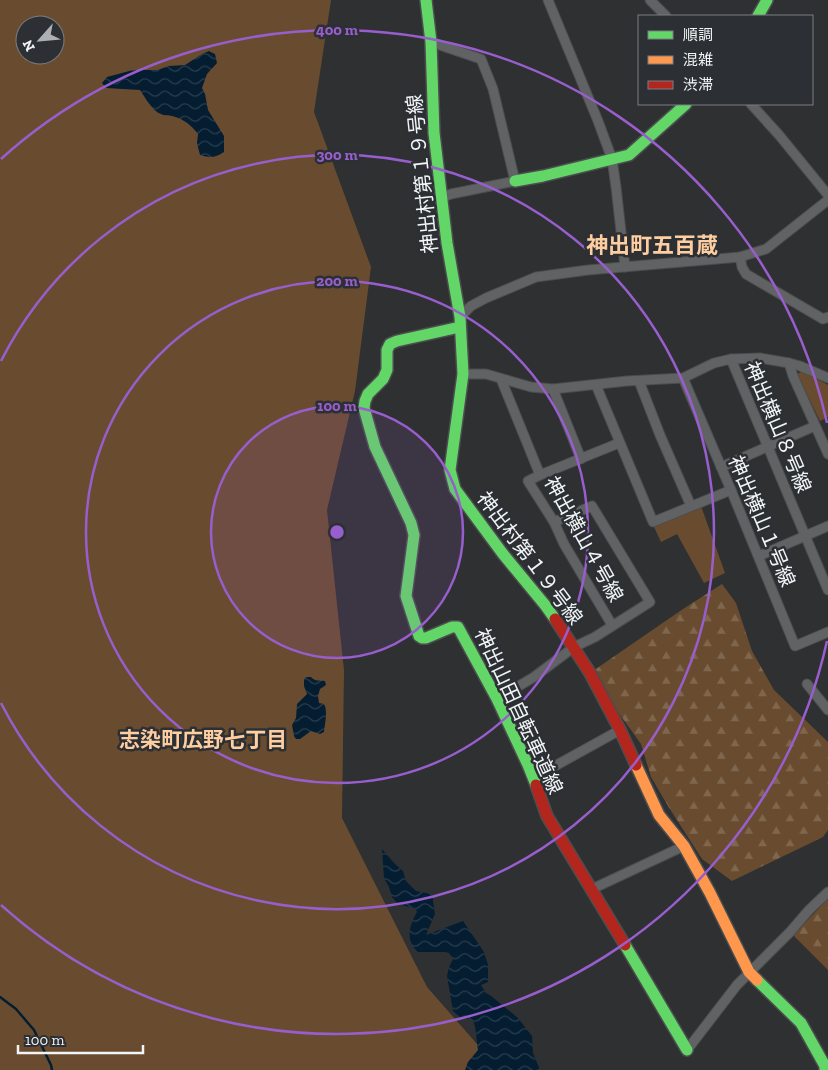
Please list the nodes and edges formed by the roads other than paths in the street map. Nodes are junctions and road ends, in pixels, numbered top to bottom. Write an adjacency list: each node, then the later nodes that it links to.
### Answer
1 (426, 0): 7 (street, 神出村第１９号線)
2 (548, 0): 10 (street)
3 (650, 0): 5 (street)
4 (767, 0): 6 (street)
5 (665, 15)
6 (759, 15)
7 (431, 42): 11 (street); 13 (street, 神出村第１９号線)
8 (685, 105): 10 (street)
9 (752, 105): 12 (street)
10 (612, 160): 11 (street); 16 (street)
11 (515, 181): 13 (street)
12 (828, 194)
13 (441, 198): 18 (street, 神出村第１９号線)
14 (828, 200): 15 (street)
15 (740, 257): 16 (street); 17 (street)
16 (625, 267): 18 (street)
17 (828, 317)
18 (460, 322): 21 (street, 神出村第１９号線); 46 (street, 神出山田自転車道線)
19 (731, 359): 20 (street); 22 (street); 30 (street, 神出横山８号線)
20 (789, 363): 23 (street); 28 (street)
21 (463, 374): 24 (street); 44 (street, 神出村第１９号線)
22 (683, 378): 25 (street); 33 (street, 神出横山１号線)
23 (828, 378)
24 (501, 379): 27 (street); 34 (street)
25 (639, 381): 26 (street); 36 (street)
26 (596, 385): 27 (street); 29 (street)
27 (553, 389): 32 (street)
28 (815, 426): 30 (street); 31 (street)
29 (619, 443): 32 (street); 36 (street)
30 (768, 446): 33 (street); 39 (street, 神出横山８号線)
31 (828, 454)
32 (581, 459): 34 (street)
33 (721, 466): 35 (street, 神出横山１号線)
34 (540, 475): 37 (street, 神出横山４号線)
35 (731, 490): 36 (street); 40 (street, 神出横山１号線)
36 (691, 506)
37 (554, 522): 42 (street, 神出横山４号線); 42 (street)
38 (828, 526): 39 (street)
39 (805, 536): 40 (street); 41 (street, 神出横山８号線)
40 (759, 556): 43 (street, 神出横山１号線)
41 (828, 590)
42 (612, 626): 44 (street)
43 (828, 632)
44 (574, 647): 46 (street); 48 (street, 神出村第１９号線)
45 (808, 684): 47 (street)
46 (497, 699): 49 (street, 神出山田自転車道線)
47 (828, 710)
48 (620, 730): 49 (street); 50 (street, 神出村第１９号線)
49 (534, 779): 51 (street, 神出山田自転車道線)
50 (684, 846): 51 (street); 53 (street, 神出村第１９号線)
51 (592, 889): 54 (street, 神出山田自転車道線)
52 (826, 899): 53 (street)
53 (750, 972): 54 (street); 55 (street, 神出村第１９号線)
54 (687, 1050)
55 (825, 1070)

